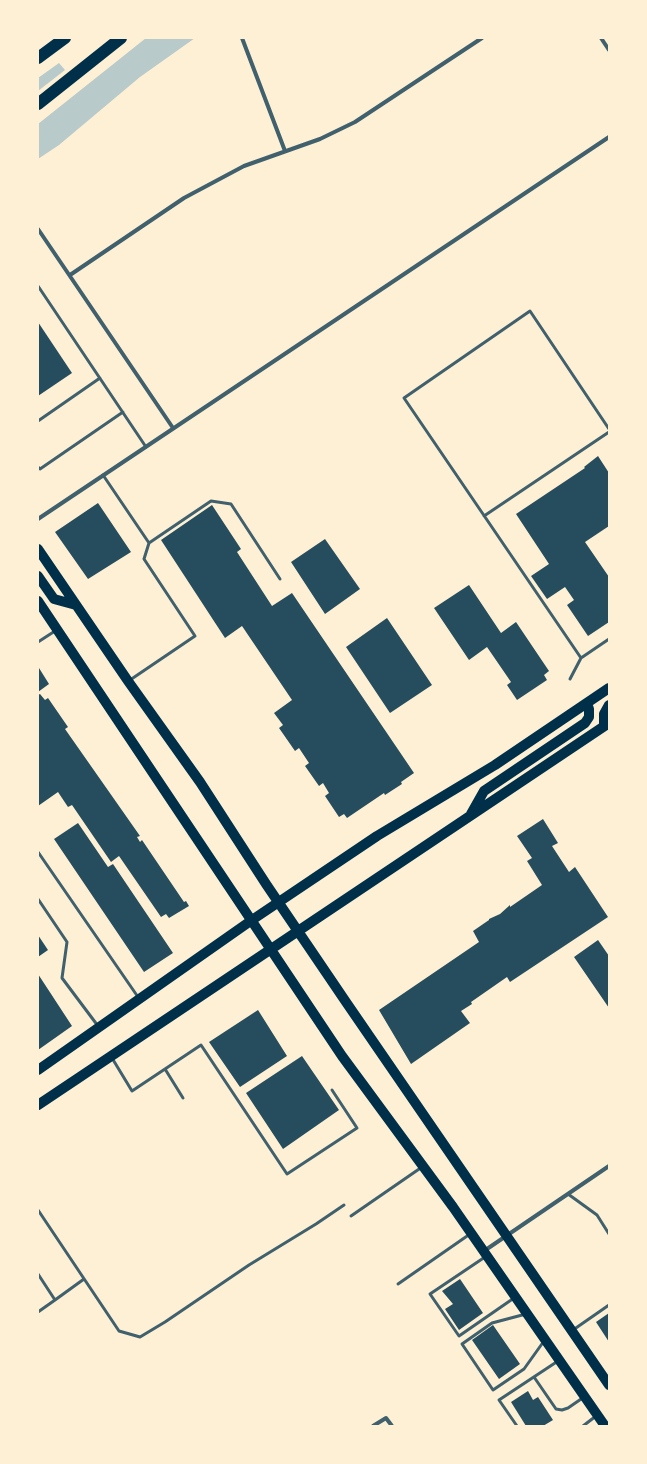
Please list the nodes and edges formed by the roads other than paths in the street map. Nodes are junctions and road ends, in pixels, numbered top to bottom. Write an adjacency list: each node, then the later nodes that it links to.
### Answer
1 (61, 38): 8 (highway)
2 (64, 38): 9 (highway)
3 (121, 38): 10 (highway)
4 (242, 38): 12 (street)
5 (482, 38): 12 (street)
6 (601, 38): 7 (street)
7 (609, 50)
8 (38, 54)
9 (38, 58)
10 (38, 104)
11 (609, 137): 19 (street)
12 (285, 151): 14 (street)
13 (38, 229): 14 (street)
14 (70, 275): 19 (street)
15 (38, 286): 16 (lane)
16 (100, 378): 17 (lane); 18 (lane)
17 (123, 412): 21 (lane); 22 (lane)
18 (38, 421)
19 (173, 428): 21 (street)
20 (609, 430): 24 (lane); 24 (lane)
21 (146, 447): 23 (street)
22 (38, 467)
23 (103, 475): 25 (street); 26 (lane)
24 (484, 516): 35 (lane)
25 (38, 519)
26 (149, 543): 29 (lane); 37 (lane)
27 (38, 549): 31 (main road)
28 (38, 576): 31 (main road)
29 (280, 579)
30 (39, 605): 32 (main road)
31 (76, 605): 37 (main road)
32 (56, 630): 34 (lane); 46 (main road)
33 (609, 639): 35 (lane)
34 (38, 642)
35 (581, 658): 36 (lane)
36 (570, 678)
37 (128, 681): 45 (main road)
38 (609, 688): 39 (main road)
39 (587, 703): 42 (main road); 45 (main road)
40 (609, 705): 41 (main road)
41 (607, 726): 42 (main road)
42 (470, 815): 47 (main road)
43 (38, 852): 49 (lane)
44 (38, 899): 50 (lane)
45 (279, 902): 46 (main road); 47 (main road)
46 (252, 920): 48 (main road); 49 (main road)
47 (298, 930): 48 (main road); 65 (main road)
48 (271, 949): 51 (main road); 57 (main road)
49 (139, 999): 50 (main road)
50 (99, 1028): 53 (main road)
51 (111, 1057): 52 (lane); 56 (main road)
52 (165, 1069): 54 (lane); 55 (lane)
53 (38, 1070)
54 (332, 1090)
55 (184, 1098)
56 (38, 1105)
57 (424, 1166): 62 (lane); 63 (main road)
58 (609, 1166): 59 (street)
59 (568, 1194): 64 (lane); 65 (street)
60 (344, 1205): 68 (lane)
61 (38, 1210): 68 (lane)
62 (351, 1216)
63 (472, 1233): 66 (main road); 69 (lane)
64 (609, 1234)
65 (506, 1236): 66 (street); 75 (main road)
66 (485, 1253): 70 (main road); 70 (lane)
67 (38, 1274): 71 (lane)
68 (84, 1279): 71 (lane)
69 (398, 1284)
70 (516, 1297): 74 (main road)
71 (55, 1300): 73 (lane)
72 (609, 1305): 75 (lane)
73 (38, 1312)
74 (527, 1314): 76 (main road); 76 (lane)
75 (572, 1331): 79 (main road)
76 (545, 1340): 77 (main road)
77 (559, 1360): 78 (lane); 80 (main road)
78 (534, 1377): 80 (lane); 84 (lane)
79 (609, 1385)
80 (585, 1397): 81 (main road)
81 (597, 1415): 85 (lane); 86 (main road)
82 (373, 1426): 83 (street)
83 (392, 1426)
84 (517, 1426)
85 (583, 1426)
86 (605, 1426)

